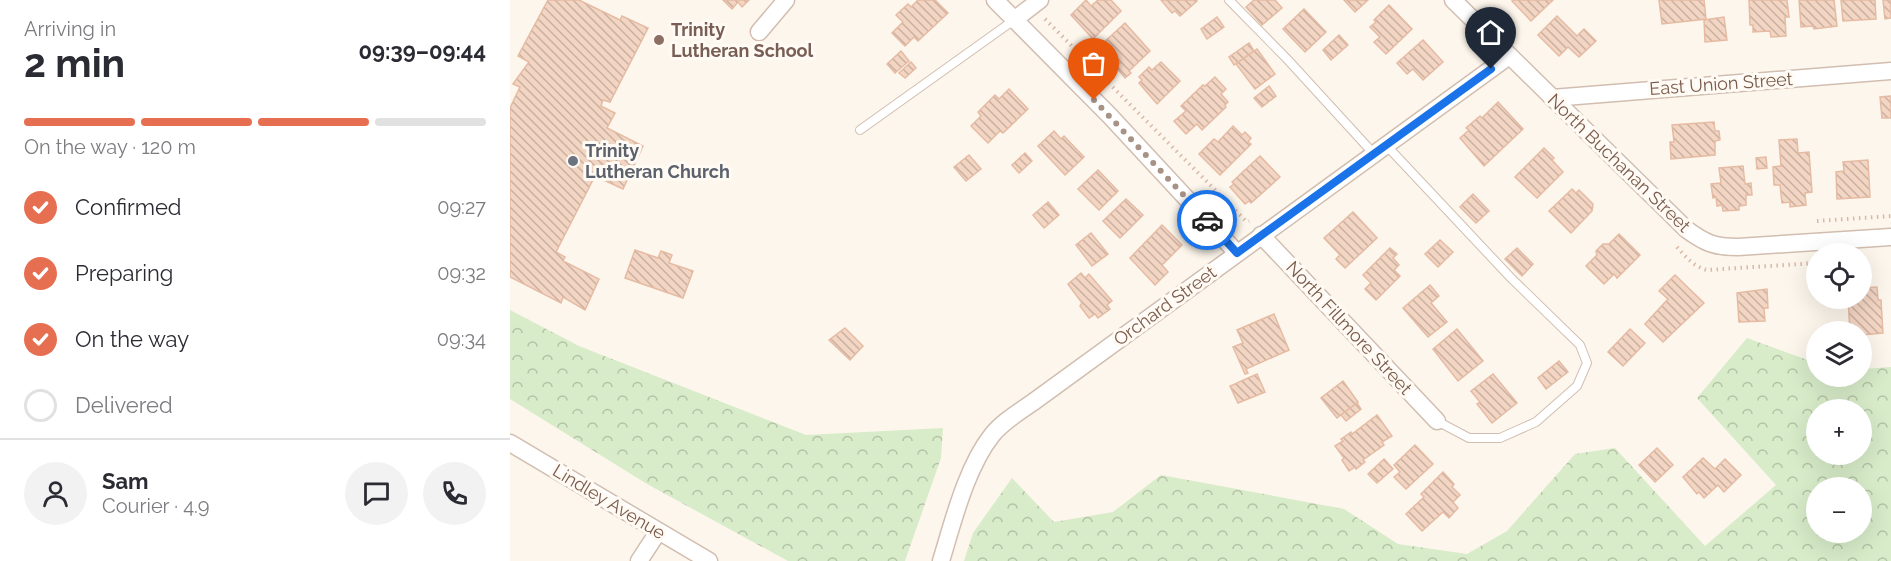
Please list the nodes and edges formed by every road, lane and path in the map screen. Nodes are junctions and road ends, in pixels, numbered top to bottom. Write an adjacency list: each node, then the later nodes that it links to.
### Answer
1 (786, 0): 7 (street)
2 (995, 0): 6 (street)
3 (1229, 0): 12 (lane)
4 (1454, 0): 8 (street, North Buchanan Street)
5 (1040, 7): 6 (street); 13 (path)
6 (1014, 20): 11 (lane); 19 (street)
7 (759, 32)
8 (1509, 56): 10 (street, North Buchanan Street); 12 (street, Orchard Street)
9 (1891, 71): 10 (street, East Union Street)
10 (1552, 98): 17 (street, North Buchanan Street)
11 (860, 130)
12 (1380, 149): 16 (street, Orchard Street); 21 (lane)
13 (1256, 216)
14 (1891, 216): 15 (path)
15 (1811, 222)
16 (1261, 235): 19 (street, Orchard Street); 21 (street, North Fillmore Street)
17 (1891, 237)
18 (1677, 247): 20 (path)
19 (1237, 253): 26 (street, Orchard Street)
20 (1806, 264)
21 (1437, 421)
22 (510, 443): 23 (street, Lindley Avenue)
23 (658, 532): 24 (street); 25 (street, Lindley Avenue)
24 (639, 561)
25 (709, 561)
26 (941, 561)

